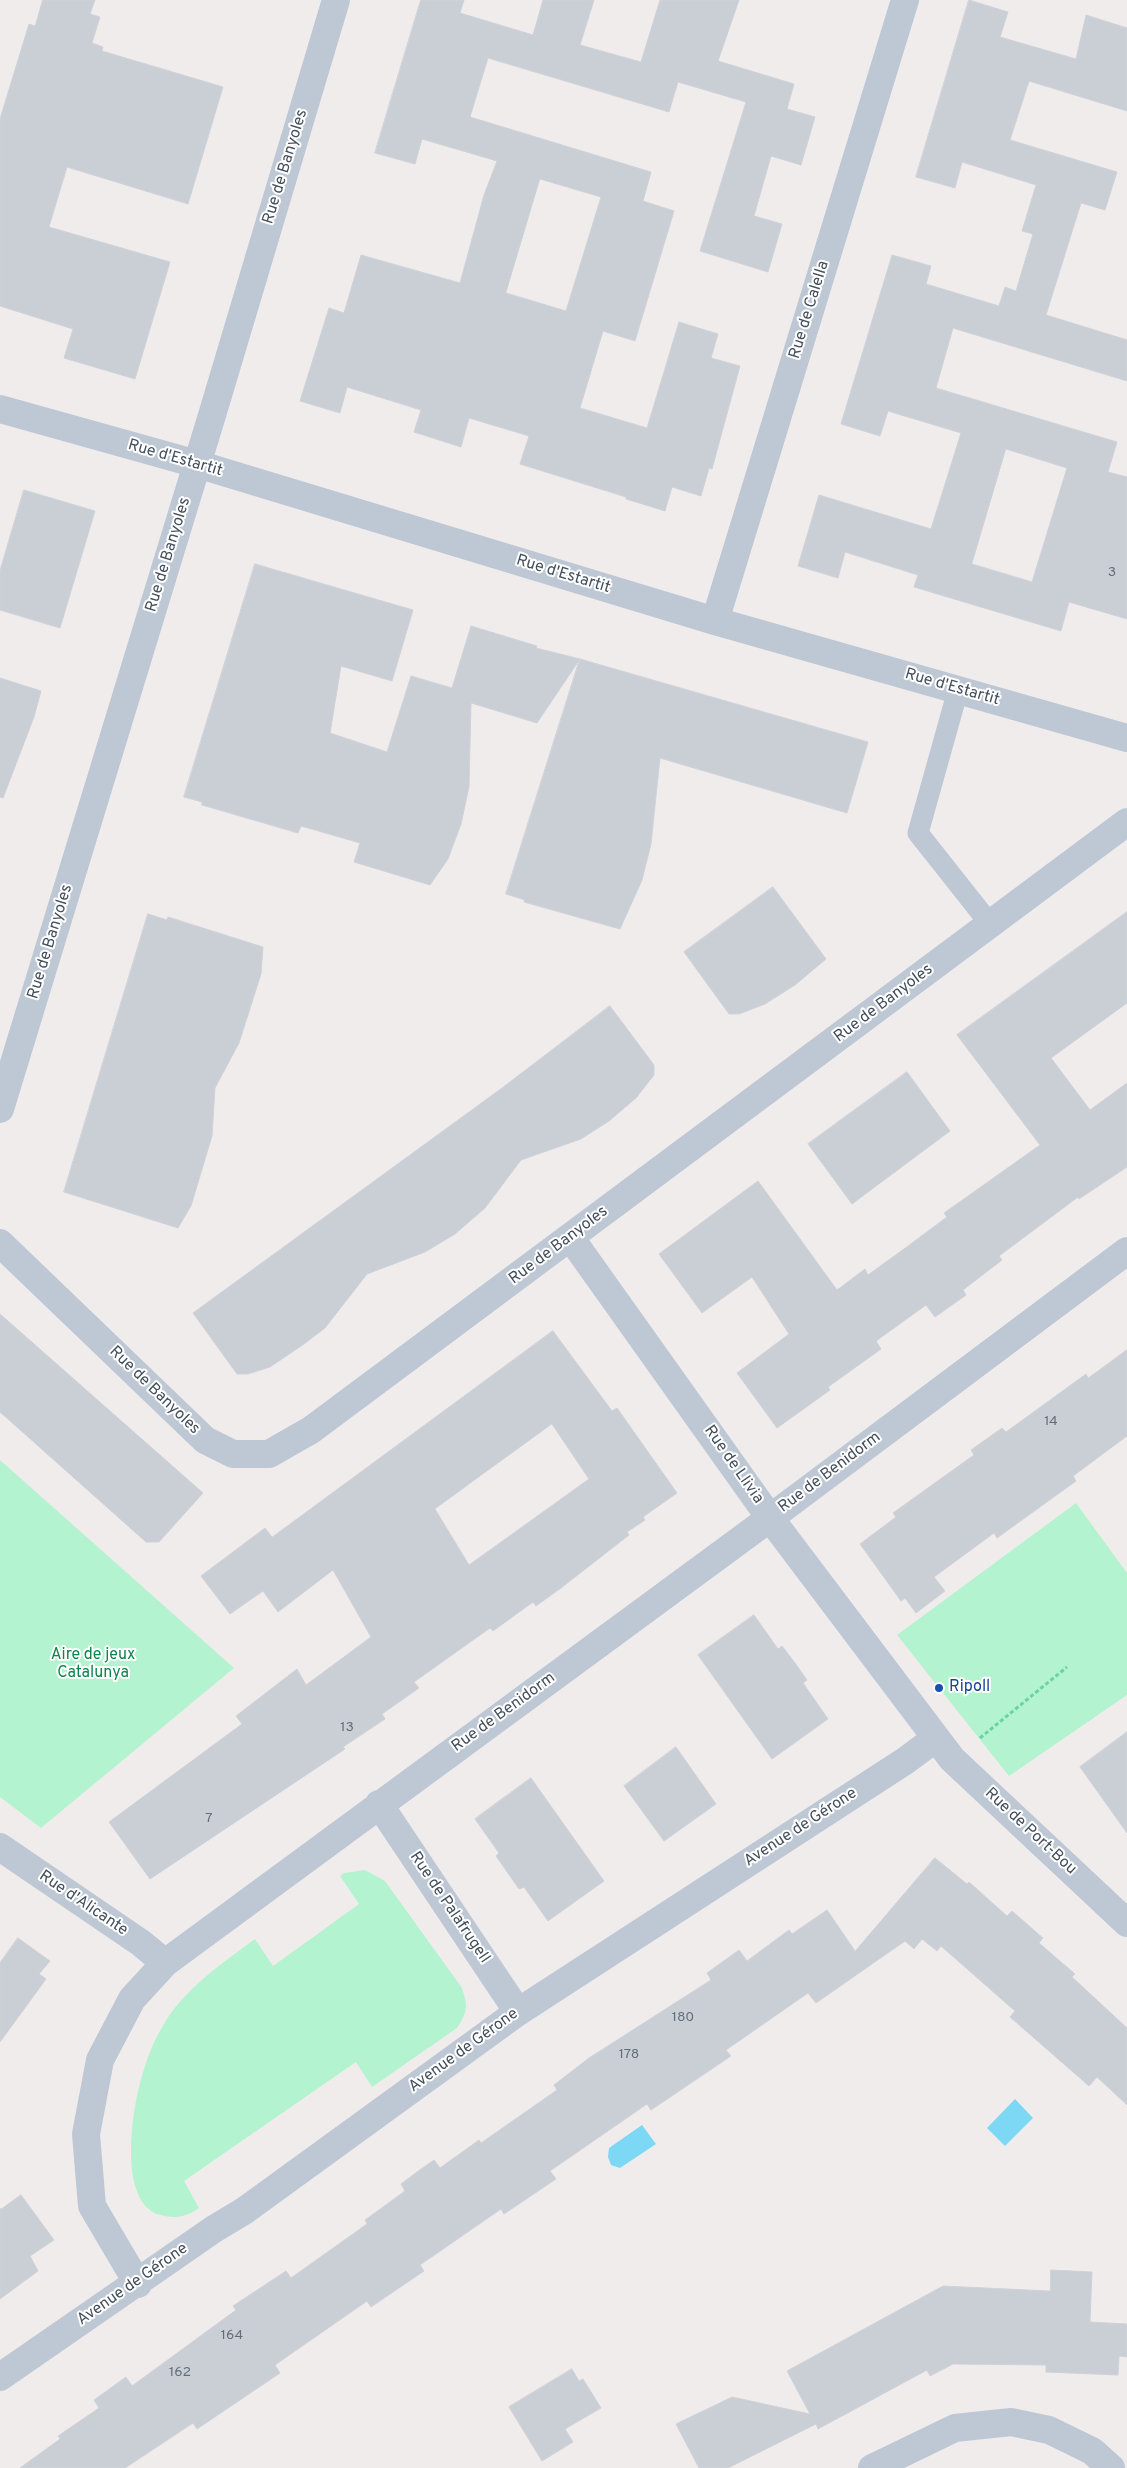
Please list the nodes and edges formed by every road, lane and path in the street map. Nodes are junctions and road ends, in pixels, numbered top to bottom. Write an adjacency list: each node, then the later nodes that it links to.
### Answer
1 (336, 0): 4 (street, Rue de Banyoles)
2 (905, 0): 5 (street, Rue de Calella)
3 (0, 409): 4 (street, Rue d'Estartit)
4 (197, 464): 5 (street, Rue d'Estartit); 10 (street, Rue de Banyoles)
5 (715, 621): 6 (street, Rue d'Estartit)
6 (958, 690): 7 (street, Rue d'Estartit); 9 (lane)
7 (1127, 738)
8 (1127, 822): 9 (street, Rue de Banyoles)
9 (990, 924): 11 (street, Rue de Banyoles)
10 (0, 1109)
11 (570, 1237): 12 (street, Rue de Banyoles); 14 (street, Rue de Llivia)
12 (0, 1243)
13 (1126, 1255): 14 (street, Rue de Benidorm)
14 (770, 1518): 16 (street, Rue de Llivia); 17 (street, Rue de Benidorm)
15 (1067, 1667): 16 (path)
16 (944, 1749): 19 (street, Rue de Port-Bou); 21 (street, Avenue de Gérone)
17 (379, 1804): 20 (street, Rue de Benidorm); 21 (street, Rue de Palafrugell)
18 (0, 1847): 20 (street, Rue d'Alicante)
19 (1127, 1923)
20 (165, 1963): 22 (street, Rue de Benidorm)
21 (518, 2012): 22 (street, Avenue de Gérone)
22 (138, 2284): 23 (street, Avenue de Gérone)
23 (0, 2377)
24 (872, 2468): 25 (street)
25 (1111, 2468)

